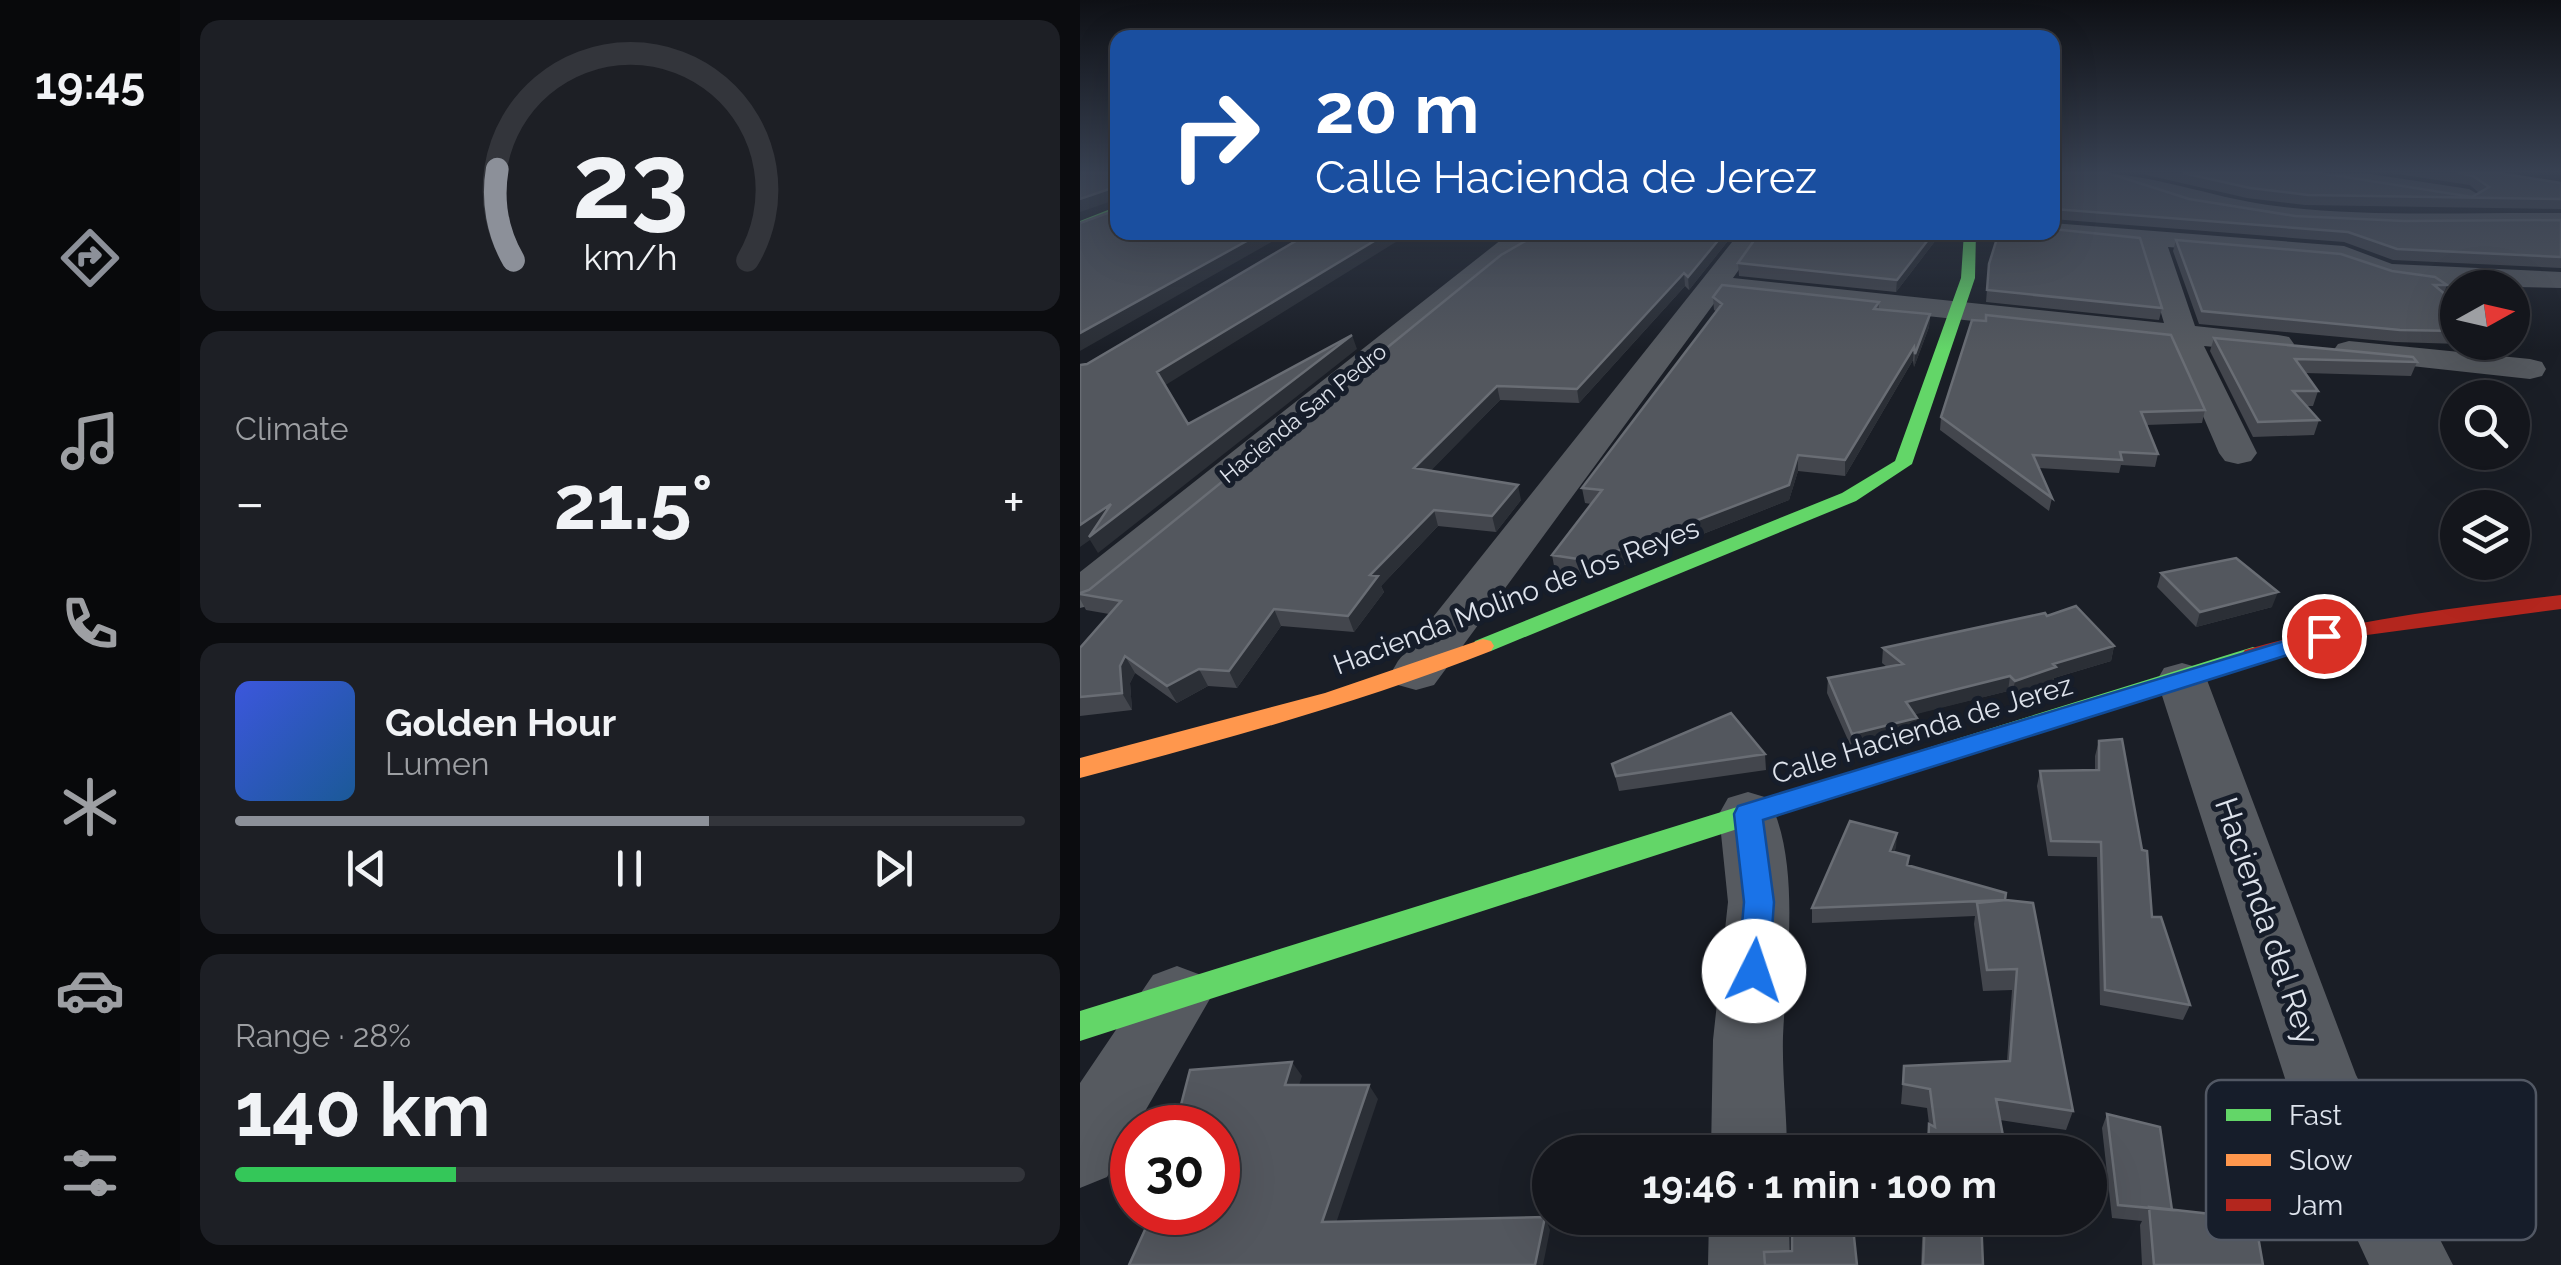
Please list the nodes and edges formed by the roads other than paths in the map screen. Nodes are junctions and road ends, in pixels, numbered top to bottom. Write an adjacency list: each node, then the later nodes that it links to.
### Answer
1 (2077, 232): 2 (street)
2 (2152, 238): 6 (street); 9 (street)
3 (1517, 240): 12 (street, Hacienda San Pedro)
4 (1748, 240): 7 (street)
5 (1970, 240): 8 (street)
6 (2561, 280)
7 (1714, 286): 8 (street); 14 (street)
8 (1954, 314): 9 (street); 14 (street, Hacienda Molino de los Reyes)
9 (2183, 335): 10 (street); 11 (street)
10 (2530, 369)
11 (2238, 453)
12 (1080, 594)
13 (2561, 602): 15 (street, Calle Hacienda de Jerez)
14 (1416, 673): 16 (street, Hacienda Molino de los Reyes)
15 (2182, 680): 17 (street, Calle Hacienda de Jerez); 20 (street, Hacienda del Rey)
16 (1080, 768)
17 (1748, 814): 18 (street, Calle Hacienda de Jerez); 21 (street)
18 (1177, 998): 19 (street, Calle Hacienda de Jerez); 22 (street)
19 (1080, 1026)
20 (2322, 1080)
21 (1748, 1135)
22 (1080, 1150)
23 (1749, 1235): 25 (street)
24 (2400, 1240): 26 (street, Hacienda del Rey)
25 (1749, 1265)
26 (2412, 1265)

